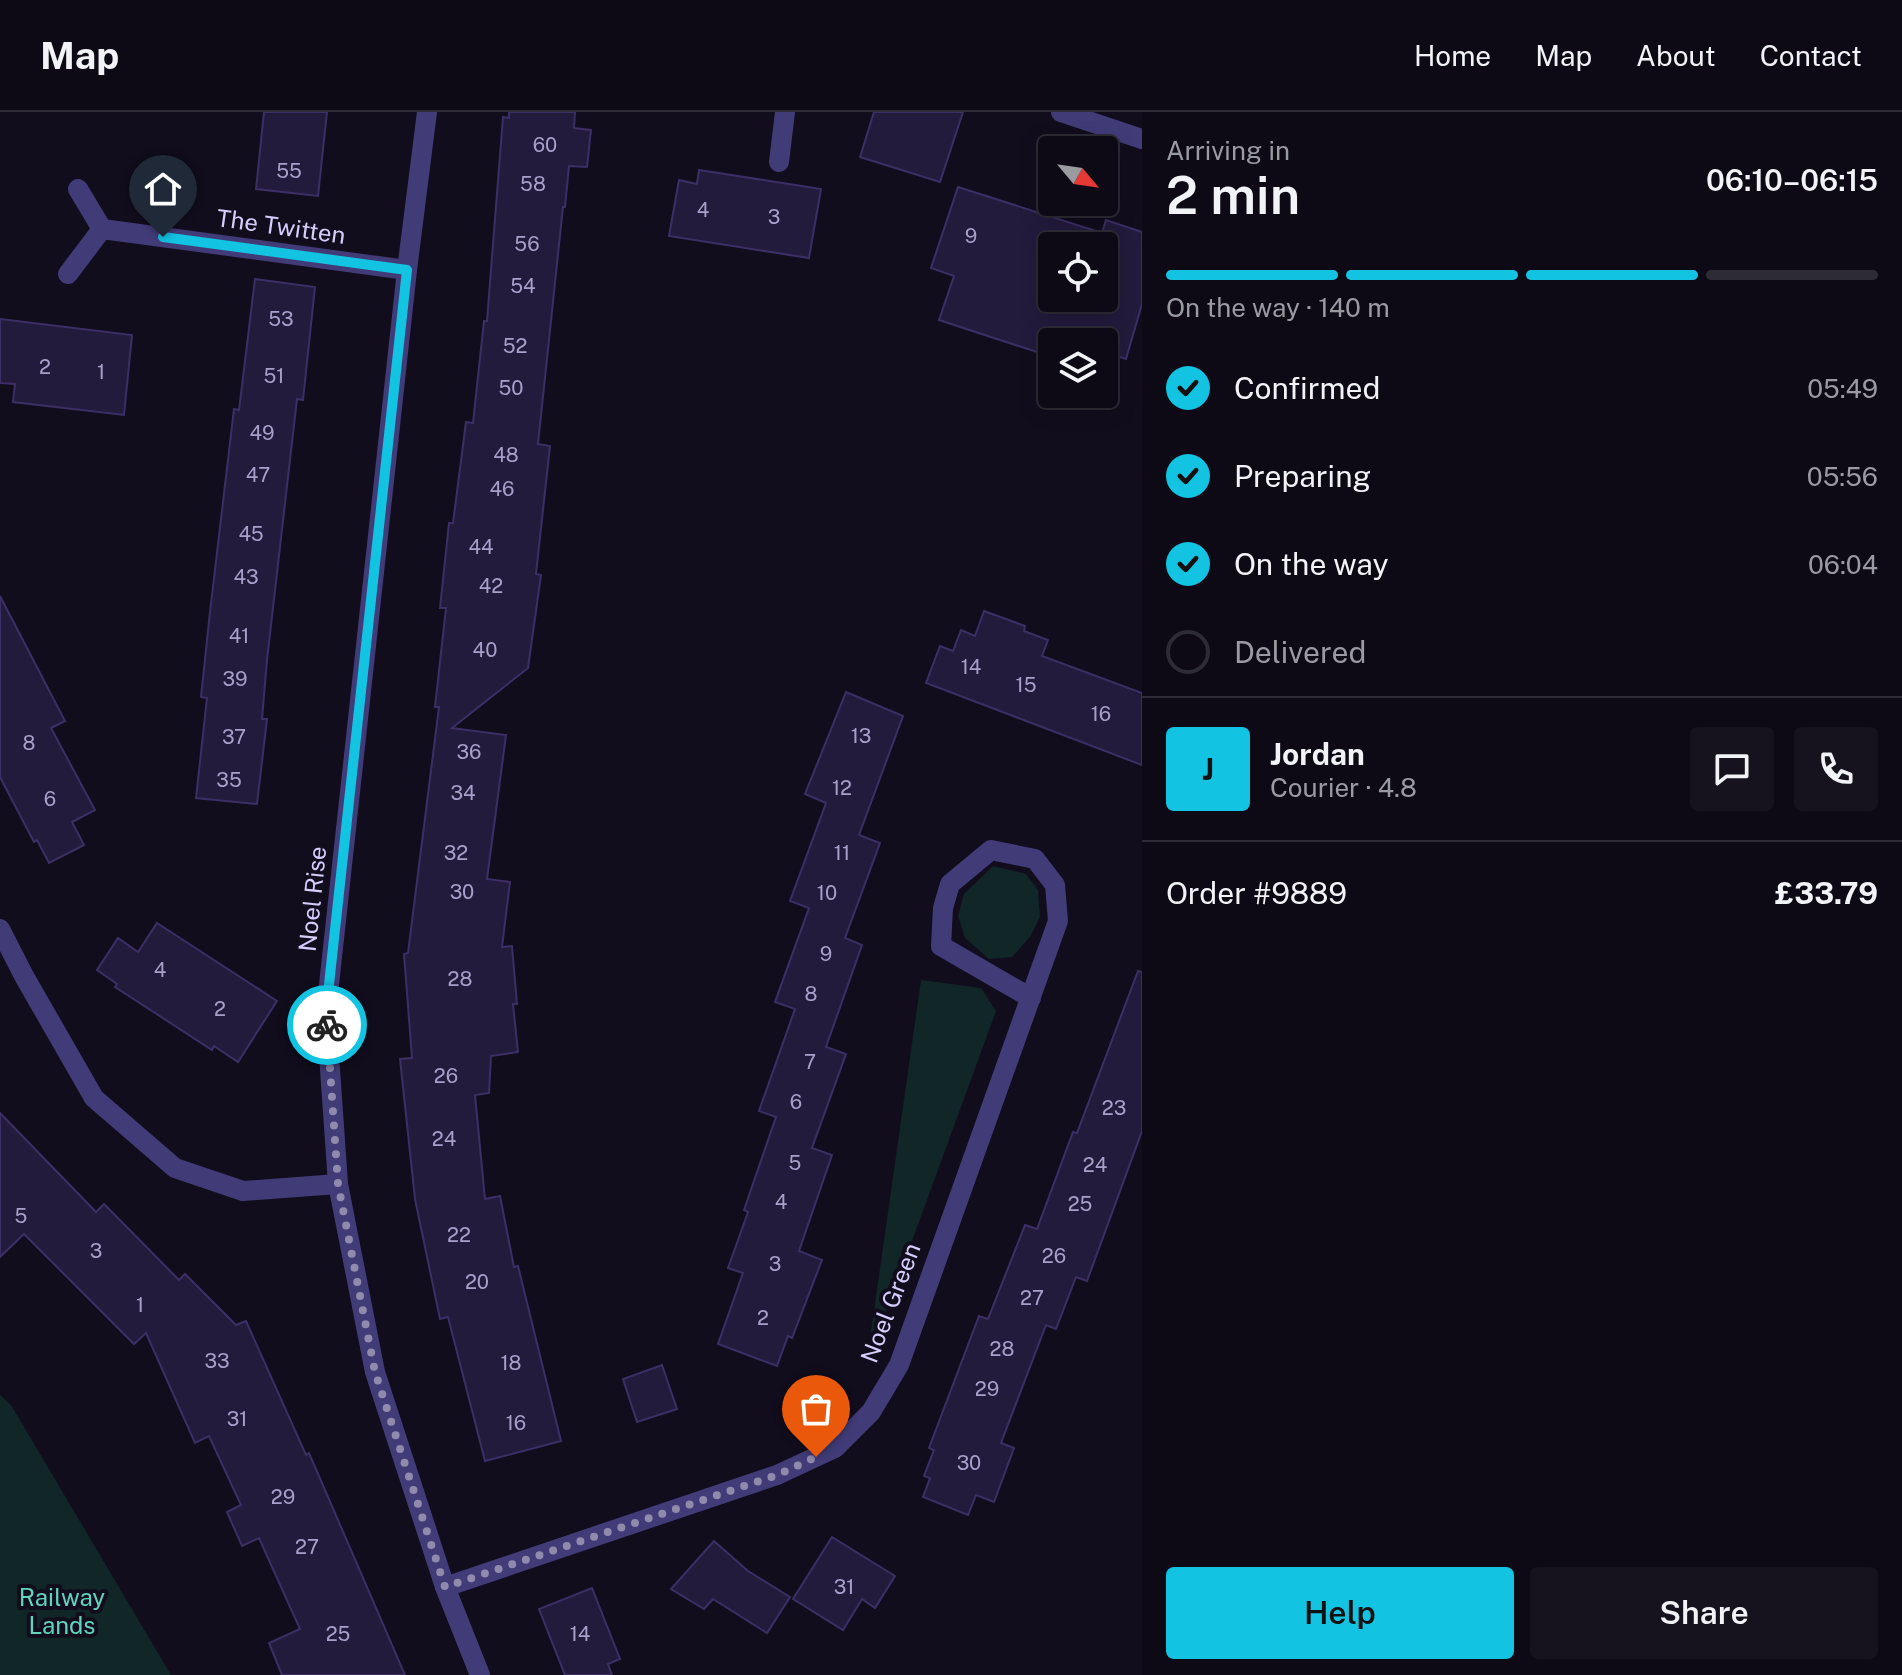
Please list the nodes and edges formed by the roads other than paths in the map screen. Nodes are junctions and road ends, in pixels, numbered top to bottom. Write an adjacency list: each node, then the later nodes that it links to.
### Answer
1 (427, 112): 8 (street, Noel Rise)
2 (785, 112): 5 (street)
3 (1061, 112): 4 (street)
4 (1142, 139)
5 (779, 162)
6 (78, 189): 7 (street)
7 (102, 229): 8 (street, The Twitten); 9 (street)
8 (407, 270): 12 (street, Noel Rise)
9 (68, 274)
10 (0, 929): 12 (street)
11 (1031, 998): 11 (street, Noel Green); 13 (street, Noel Green)
12 (338, 1184): 13 (street, Noel Rise)
13 (445, 1587): 14 (street, Noel Rise)
14 (480, 1675)

